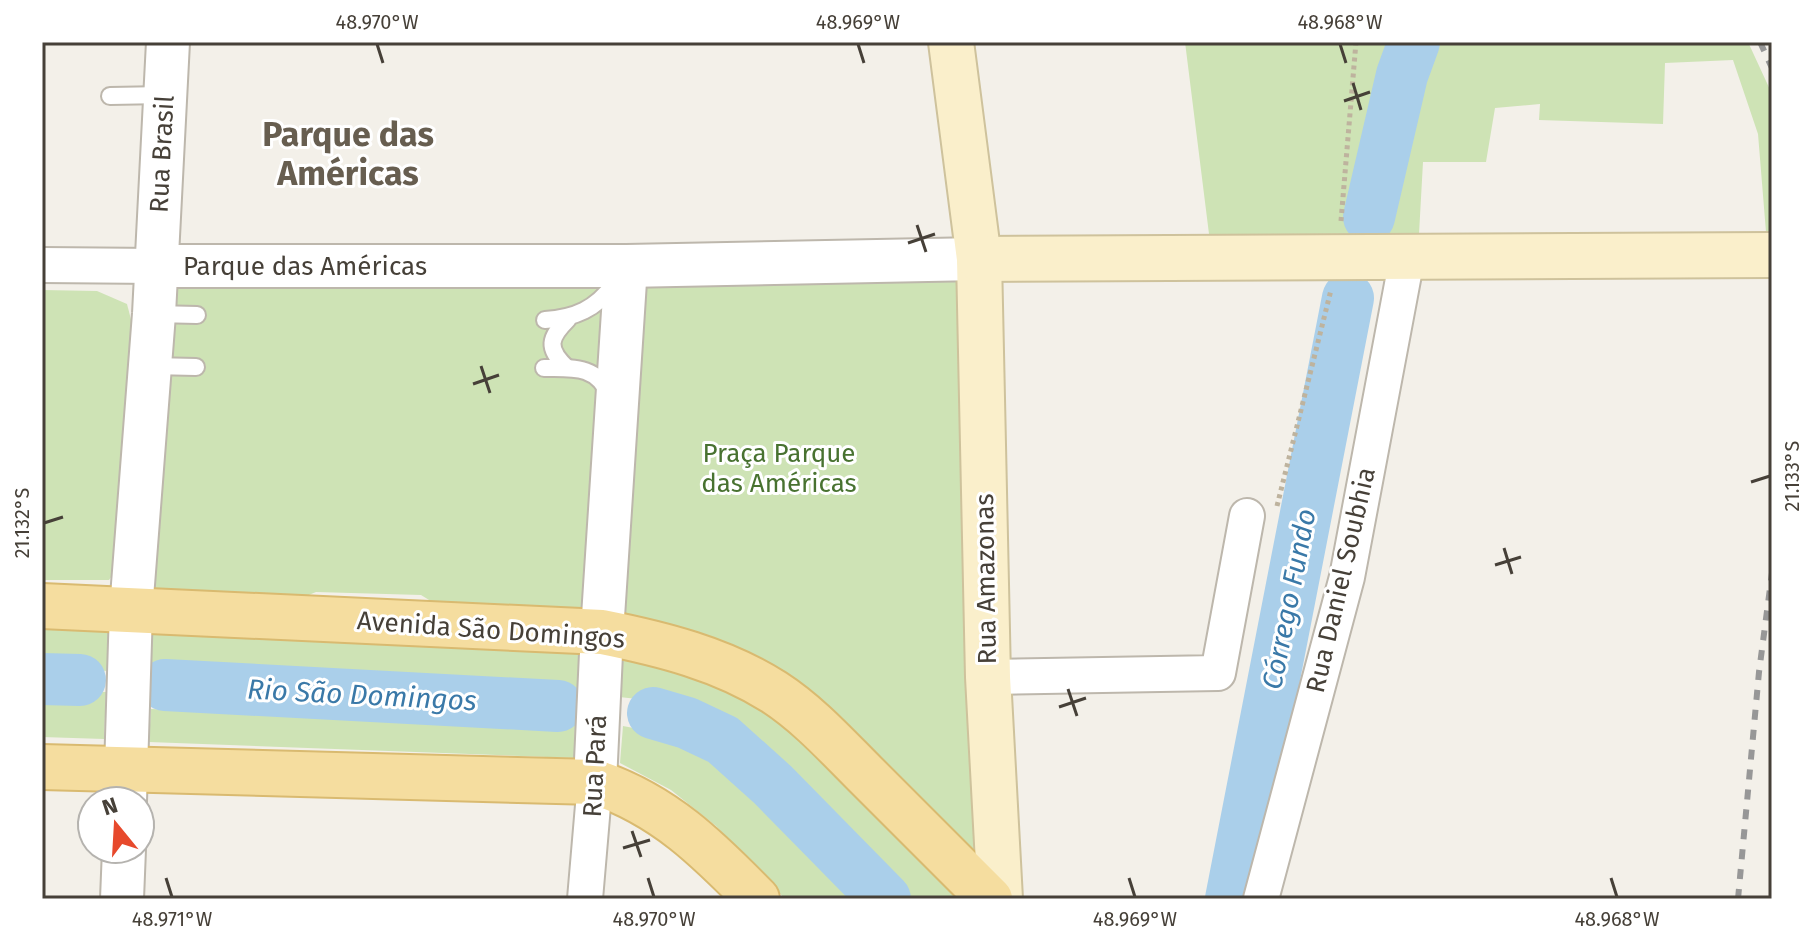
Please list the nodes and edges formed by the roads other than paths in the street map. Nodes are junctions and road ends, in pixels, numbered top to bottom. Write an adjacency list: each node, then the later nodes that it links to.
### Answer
1 (168, 42): 3 (street, Rua Brasil)
2 (951, 42): 7 (main road, Rua Amazonas)
3 (166, 95): 4 (lane); 9 (street, Rua Brasil)
4 (110, 96)
5 (1772, 255): 6 (main road)
6 (1407, 258): 7 (main road); 38 (street, Rua Daniel Soubhia)
7 (979, 259): 10 (street, Parque das Américas); 28 (main road, Rua Amazonas)
8 (42, 265): 9 (street)
9 (157, 266): 10 (street, Parque das Américas); 11 (street, Parque das Américas)
10 (626, 266): 13 (lane); 19 (street)
11 (154, 314): 12 (lane); 15 (street, Parque das Américas)
12 (197, 315)
13 (568, 319): 14 (lane); 18 (lane)
14 (545, 320)
15 (150, 366): 16 (lane); 25 (street, Parque das Américas)
16 (196, 367)
17 (544, 368): 18 (lane)
18 (567, 368): 19 (lane)
19 (616, 412): 27 (street)
20 (1260, 517): 28 (street)
21 (321, 600): 24 (lane)
22 (418, 605): 26 (lane)
23 (42, 606): 25 (main road, Avenida São Domingos)
24 (275, 617): 25 (main road, Avenida São Domingos); 26 (main road, Avenida São Domingos)
25 (131, 620): 30 (street)
26 (457, 627): 27 (main road, Avenida São Domingos)
27 (602, 643): 31 (street, Rua Pará); 36 (main road, Avenida São Domingos)
28 (988, 677): 37 (main road, Rua Amazonas)
29 (42, 767): 30 (main road)
30 (126, 773): 31 (main road)
31 (596, 773): 34 (street, Rua Pará); 35 (main road)
32 (123, 865): 33 (street)
33 (122, 899)
34 (585, 899)
35 (757, 899)
36 (990, 899)
37 (1000, 899)
38 (1261, 899)

